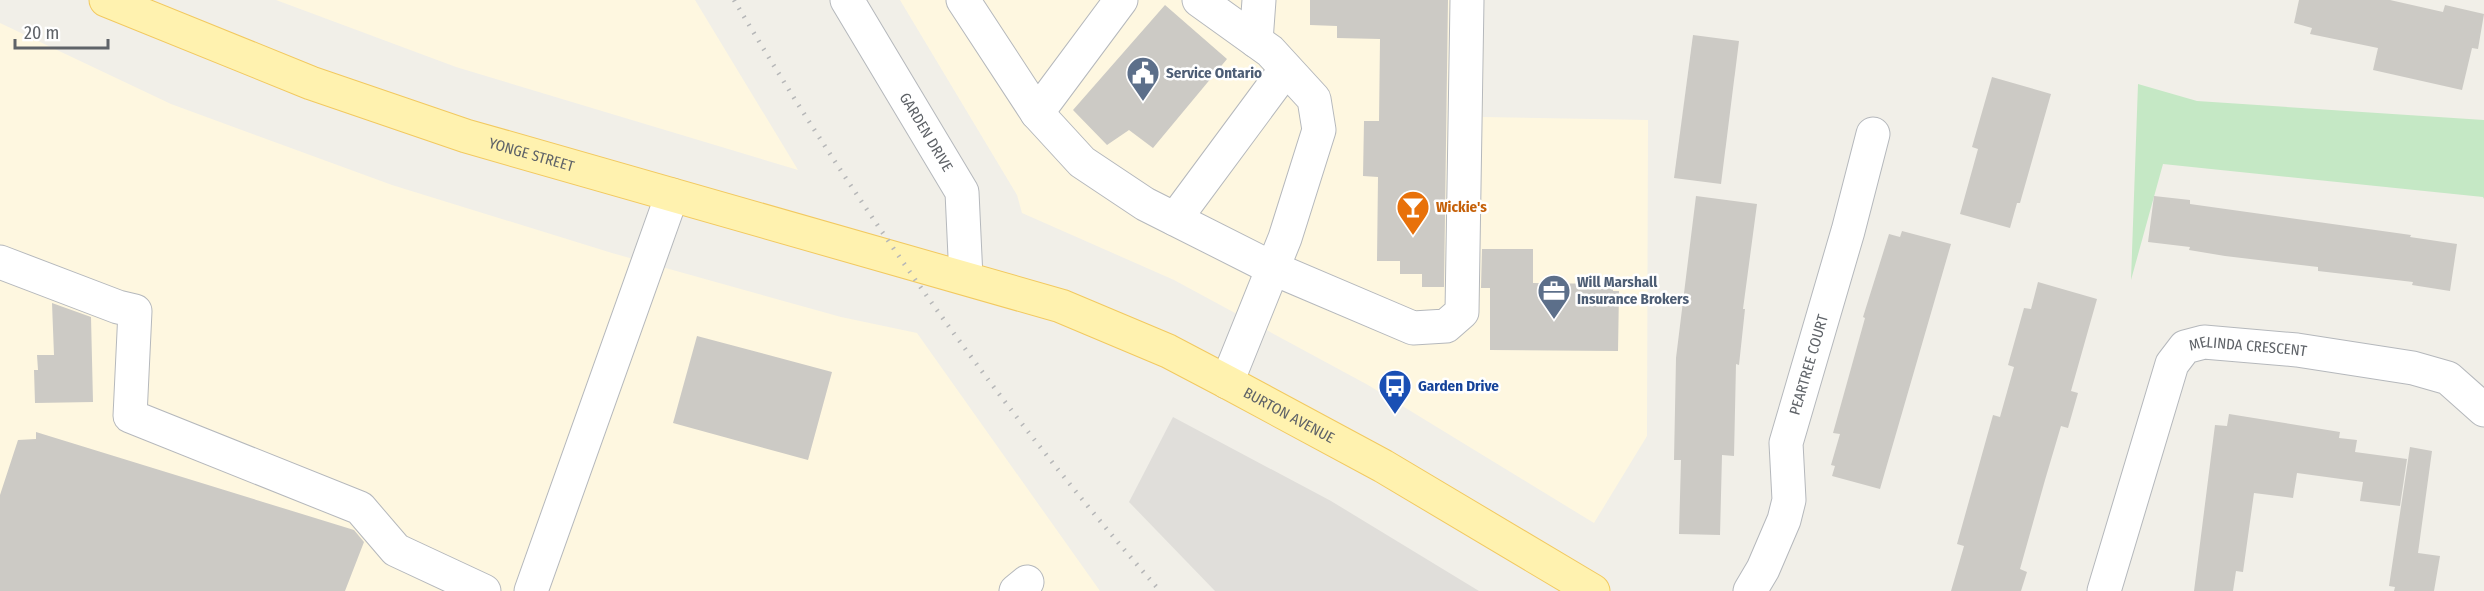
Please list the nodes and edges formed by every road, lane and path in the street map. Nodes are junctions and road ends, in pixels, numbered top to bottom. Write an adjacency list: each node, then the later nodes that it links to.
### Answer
1 (106, 0): 12 (main road, YONGE STREET)
2 (847, 0): 16 (street, GARDEN DRIVE)
3 (963, 0): 10 (street)
4 (1121, 0): 10 (street)
5 (1199, 0): 8 (street)
6 (1260, 0): 8 (street)
7 (1467, 0): 15 (street)
8 (1256, 41): 9 (street)
9 (1286, 69): 13 (street); 15 (street)
10 (1037, 113): 13 (street)
11 (1873, 134): 22 (street, PEARTREE COURT)
12 (672, 195): 16 (main road, YONGE STREET); 20 (street)
13 (1175, 219): 15 (street)
14 (0, 262): 19 (street)
15 (1272, 268): 17 (street)
16 (966, 278): 17 (main road, BURTON AVENUE)
17 (1227, 382): 21 (main road, BURTON AVENUE)
18 (2484, 410): 23 (street, MELINDA CRESCENT)
19 (484, 591)
20 (531, 591)
21 (1593, 591)
22 (1749, 591)
23 (2104, 591)

